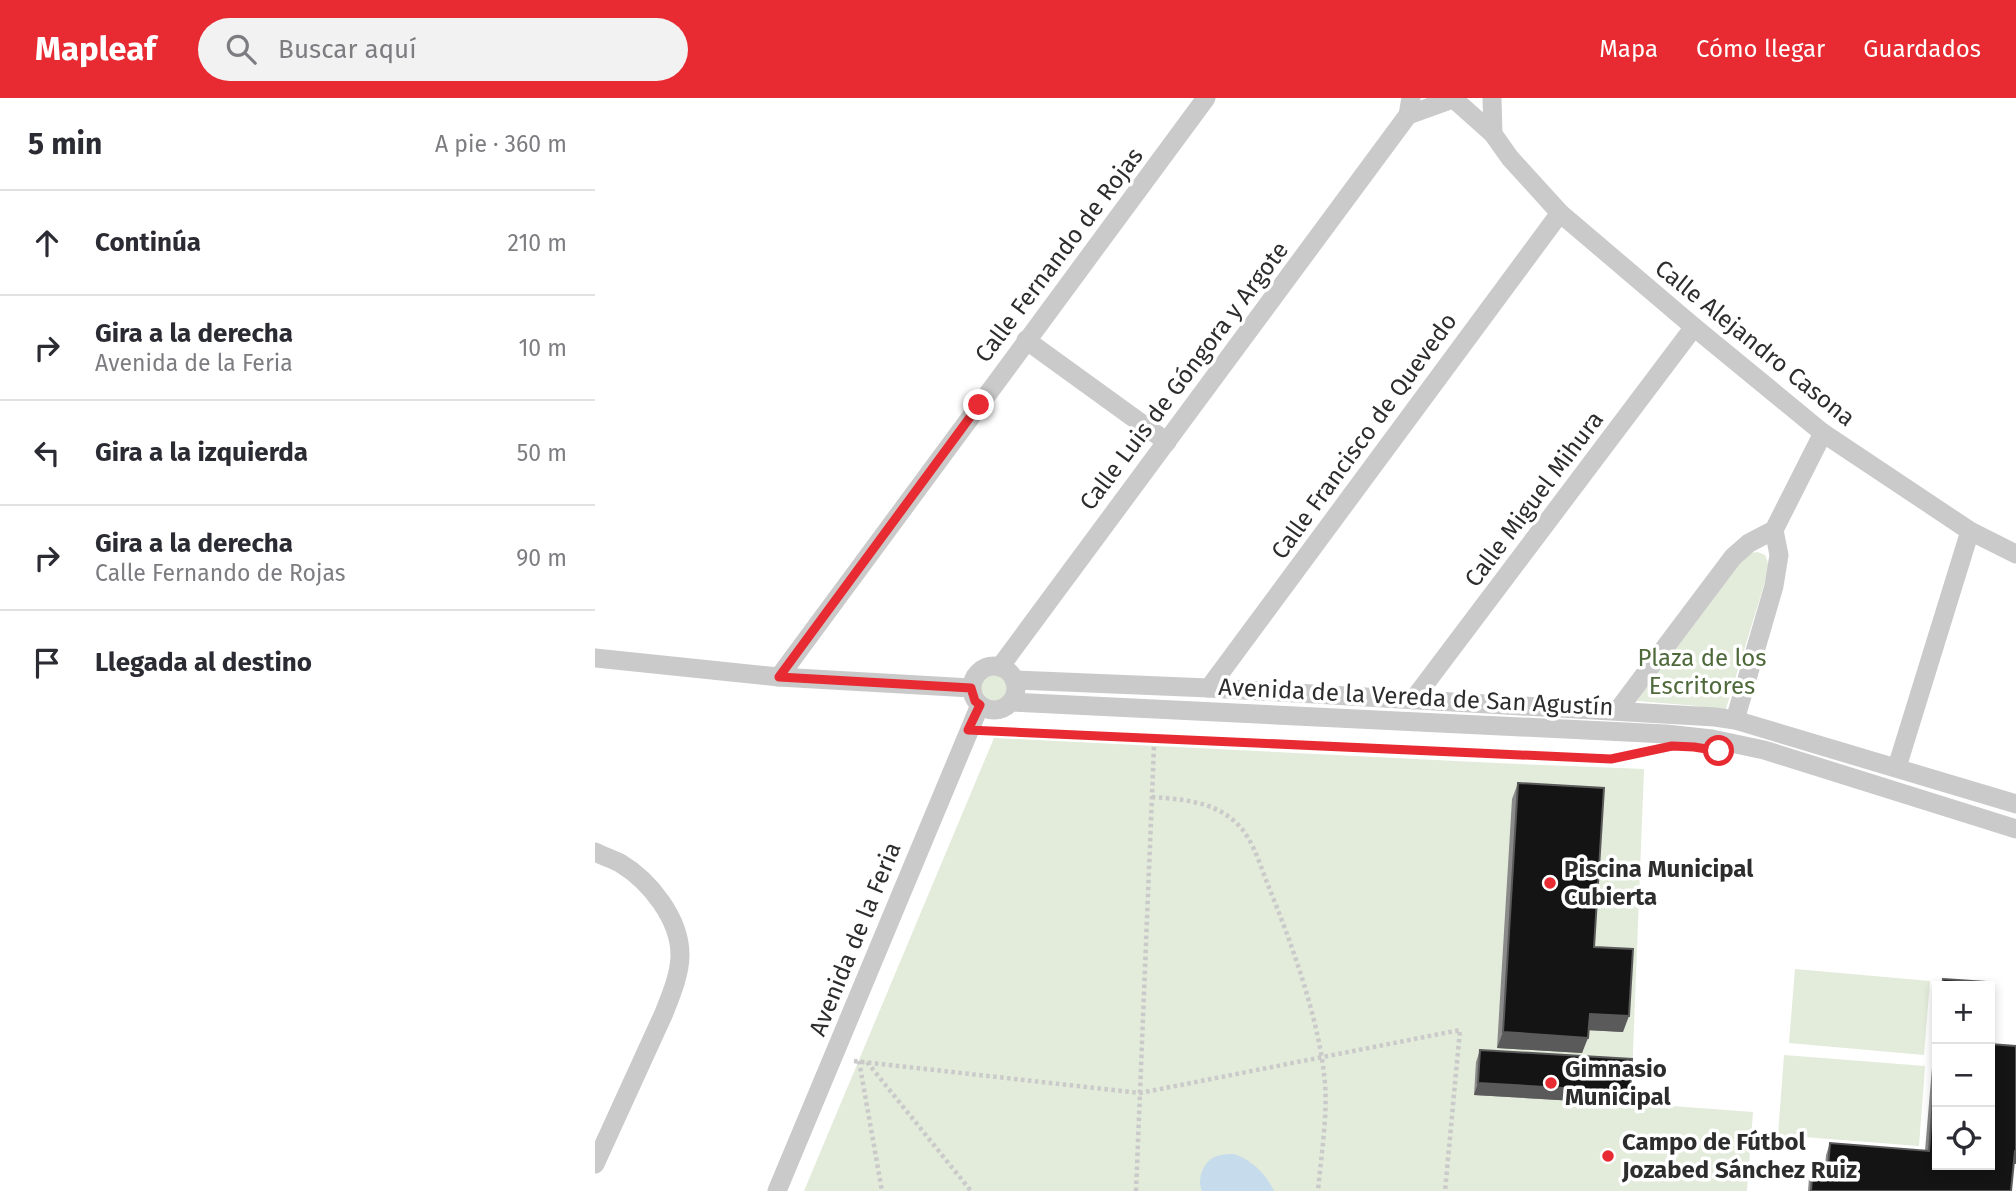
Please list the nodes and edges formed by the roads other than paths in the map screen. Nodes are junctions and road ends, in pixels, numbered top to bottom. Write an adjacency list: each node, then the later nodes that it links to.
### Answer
1 (1206, 98): 8 (street, Calle Fernando de Rojas)
2 (1492, 98): 5 (street)
3 (1453, 100): 4 (street, Calle Luis de Góngora y Argote); 5 (street, Calle Alejandro Casona)
4 (1409, 107): 10 (street, Calle Luis de Góngora y Argote)
5 (1493, 134): 6 (street, Calle Alejandro Casona)
6 (1560, 213): 7 (street, Calle Alejandro Casona); 17 (street, Calle Francisco de Quevedo)
7 (1694, 327): 9 (street, Calle Alejandro Casona); 19 (street, Calle Miguel Mihura)
8 (1026, 340): 10 (street); 16 (street, Calle Fernando de Rojas)
9 (1823, 433): 11 (street); 12 (street, Calle Alejandro Casona)
10 (1167, 442): 15 (street, Calle Luis de Góngora y Argote)
11 (1774, 530): 21 (street); 22 (street)
12 (1970, 531): 13 (street, Calle Alejandro Casona); 23 (street)
13 (2016, 554)
14 (595, 659): 16 (street)
15 (1007, 673): 17 (street, Avenida de la Vereda de San Agustín); 18 (street); 20 (street)
16 (779, 677): 18 (street)
17 (1209, 688): 19 (street, Avenida de la Vereda de San Agustín)
18 (975, 697): 20 (street); 28 (street, Avenida de la Feria)
19 (1413, 700): 21 (street, Avenida de la Vereda de San Agustín)
20 (1011, 702): 25 (street, Avenida de la Vereda de San Agustín)
21 (1618, 710): 22 (street, Avenida de la Vereda de San Agustín)
22 (1735, 720): 23 (street, Avenida de la Vereda de San Agustín)
23 (1897, 767): 24 (street, Avenida de la Vereda de San Agustín)
24 (2016, 804)
25 (2016, 829)
26 (595, 852): 27 (street)
27 (595, 1164)
28 (777, 1191)

